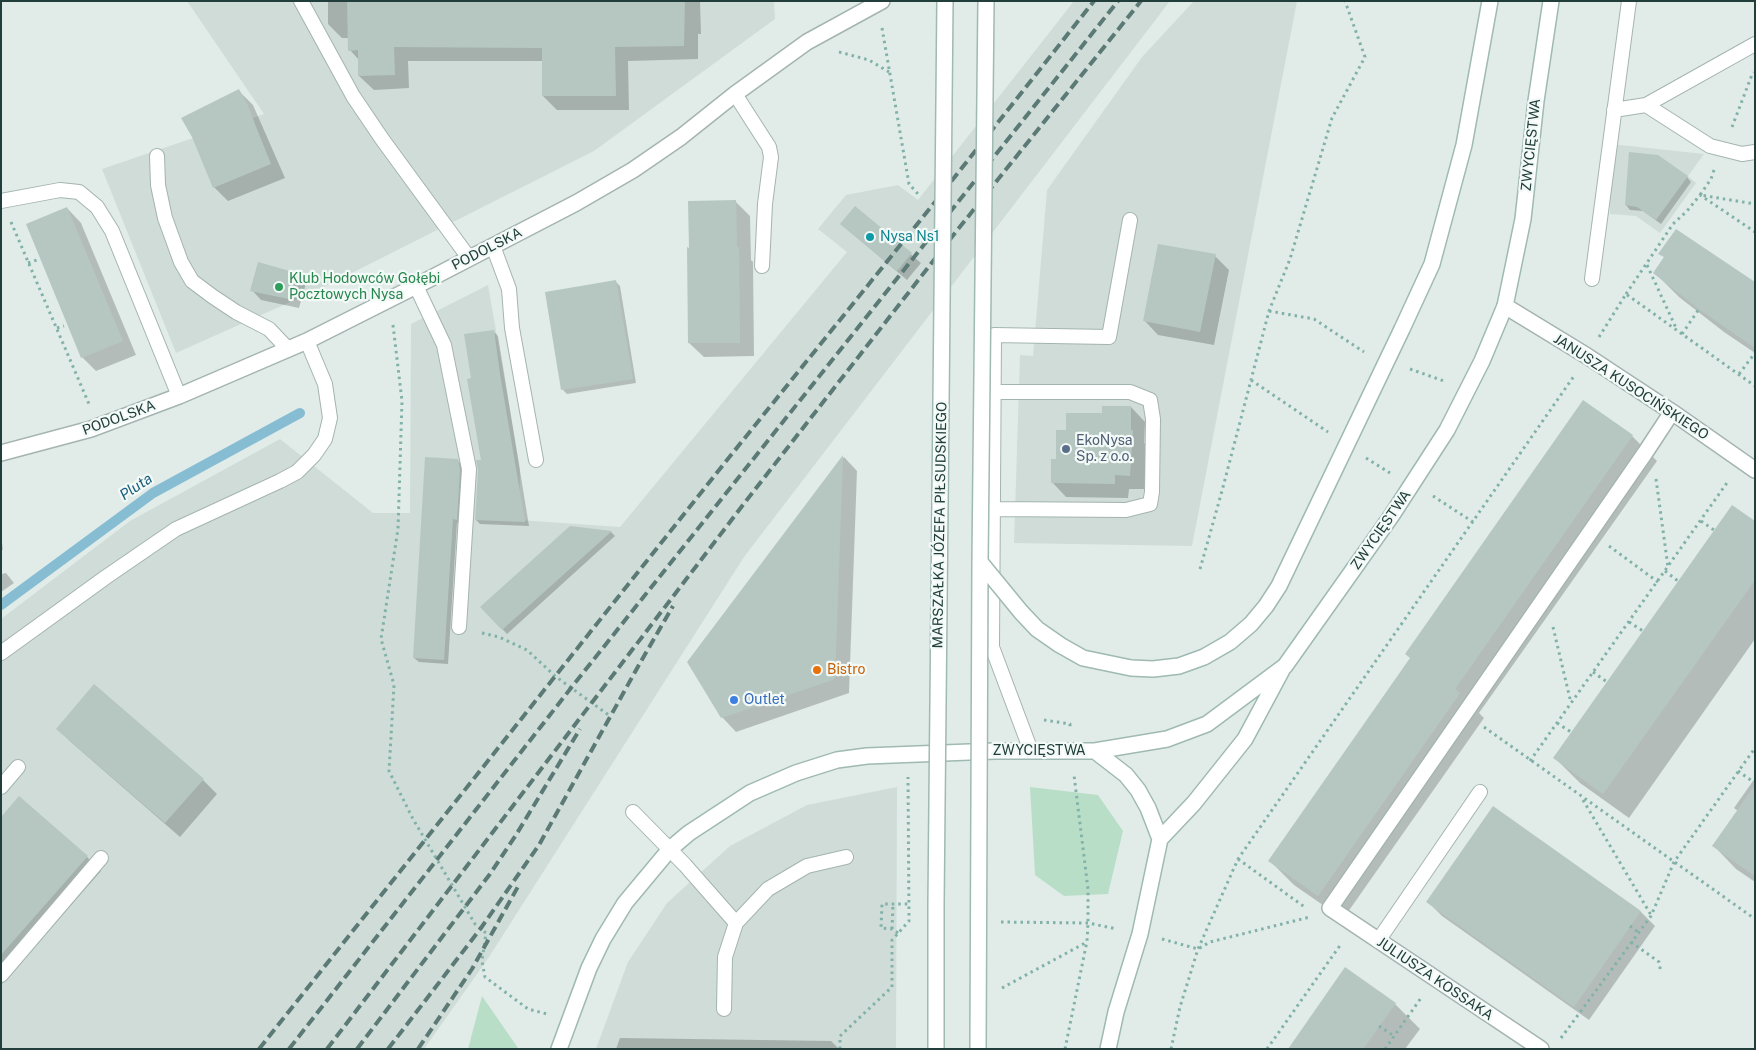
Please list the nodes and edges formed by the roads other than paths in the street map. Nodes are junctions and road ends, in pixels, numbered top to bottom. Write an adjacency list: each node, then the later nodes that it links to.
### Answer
1 (301, 1): 17 (lane)
2 (882, 1): 9 (main road, PODOLSKA)
3 (945, 1): 50 (main road, MARSZAŁKA JÓZEFA PIŁSUDSKIEGO, bridge)
4 (986, 1): 31 (main road, bridge)
5 (1490, 1): 31 (main road, bridge)
6 (1550, 1): 21 (main road, ZWYCIĘSTWA)
7 (1629, 1): 11 (lane)
8 (1755, 44): 10 (lane)
9 (735, 94): 16 (main road, PODOLSKA); 18 (lane)
10 (1646, 105): 11 (lane); 12 (lane)
11 (1614, 110): 19 (lane)
12 (1755, 152)
13 (156, 156): 23 (lane)
14 (1, 201): 25 (lane)
15 (1130, 220): 24 (lane)
16 (493, 246): 17 (main road, PODOLSKA); 28 (lane)
17 (469, 258): 20 (main road, PODOLSKA)
18 (762, 266)
19 (1592, 279)
20 (416, 286): 22 (main road, PODOLSKA); 32 (lane)
21 (1505, 306): 26 (main road, JANUSZA KUSOCIŃSKIEGO); 34 (main road, ZWYCIĘSTWA)
22 (308, 341): 23 (main road, PODOLSKA); 33 (lane)
23 (288, 349): 25 (main road, PODOLSKA)
24 (994, 392): 30 (lane); 30 (lane)
25 (179, 396): 27 (main road, PODOLSKA)
26 (1672, 412): 29 (main road, JANUSZA KUSOCIŃSKIEGO); 46 (main road, JULIUSZA KOSSAKA)
27 (1, 453)
28 (536, 460)
29 (1755, 470)
30 (993, 509): 35 (lane)
31 (980, 562): 51 (main road, bridge)
32 (459, 627)
33 (1, 653)
34 (1284, 666): 36 (main road, ZWYCIĘSTWA); 41 (main road)
35 (1031, 751): 36 (main road, ZWYCIĘSTWA); 42 (main road, ZWYCIĘSTWA)
36 (1095, 751): 41 (main road)
37 (18, 767): 38 (lane)
38 (1, 787)
39 (1480, 792): 46 (lane)
40 (633, 812): 42 (lane)
41 (1160, 839): 52 (main road)
42 (670, 850): 45 (lane); 49 (main road)
43 (846, 856): 45 (lane)
44 (100, 858): 47 (lane)
45 (736, 923): 48 (lane)
46 (1378, 941): 53 (main road, JULIUSZA KOSSAKA)
47 (1, 975)
48 (724, 1009)
49 (559, 1049)
50 (936, 1049)
51 (978, 1049)
52 (1108, 1049)
53 (1541, 1049)

